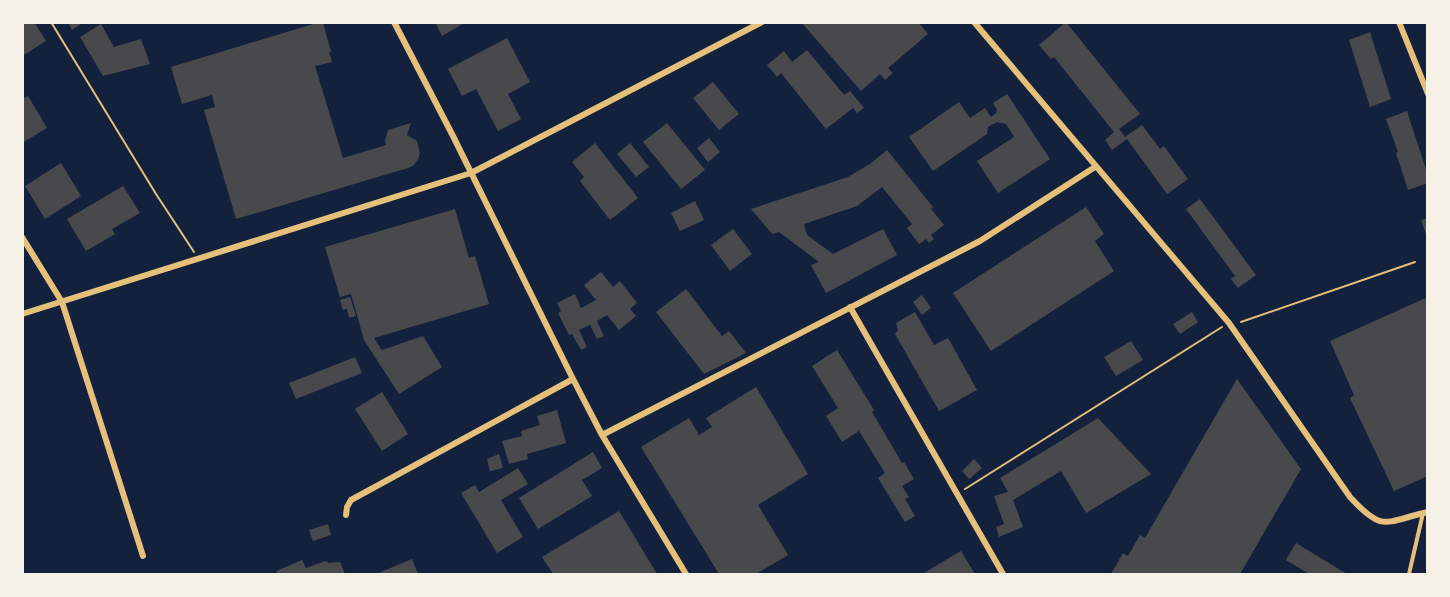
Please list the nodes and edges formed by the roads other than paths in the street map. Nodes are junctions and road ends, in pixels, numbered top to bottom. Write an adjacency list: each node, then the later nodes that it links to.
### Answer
1 (394, 22): 7 (street)
2 (762, 22): 7 (street)
3 (974, 22): 6 (street)
4 (1399, 22): 5 (street)
5 (1428, 94)
6 (1095, 167): 10 (street); 14 (street)
7 (471, 173): 9 (street); 12 (street)
8 (22, 237): 9 (street)
9 (62, 302): 11 (street); 16 (street)
10 (850, 308): 13 (street); 18 (street)
11 (22, 314)
12 (573, 379): 13 (street); 15 (street)
13 (602, 435): 17 (street)
14 (1426, 512): 19 (lane)
15 (346, 515)
16 (143, 556)
17 (686, 574)
18 (1003, 574)
19 (1409, 574)

